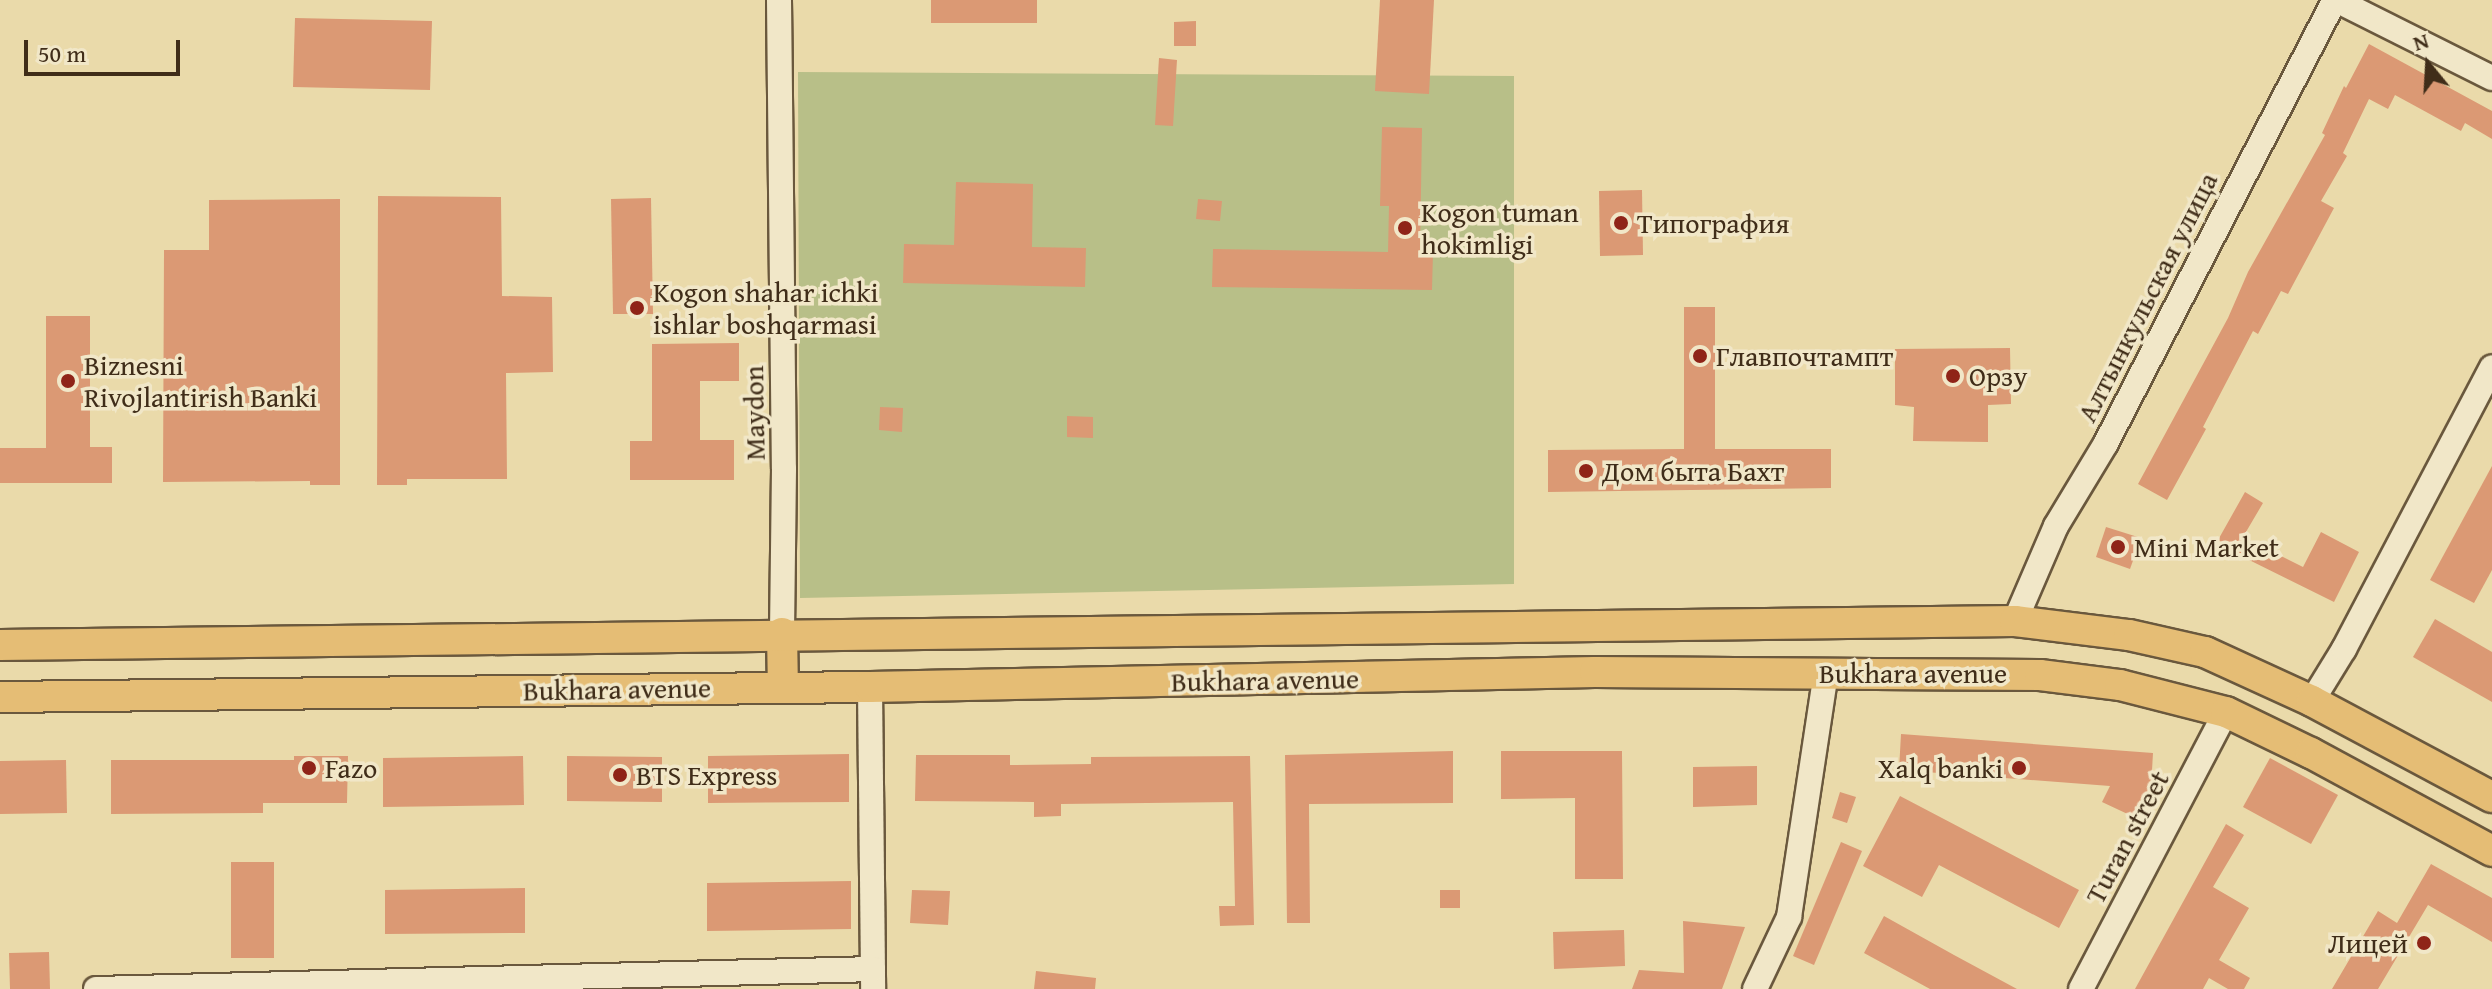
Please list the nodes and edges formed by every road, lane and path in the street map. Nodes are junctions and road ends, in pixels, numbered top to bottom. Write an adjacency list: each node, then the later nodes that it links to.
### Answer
1 (779, 0): 7 (street, Maydon)
2 (2335, 0): 3 (street); 5 (street, Алтынкульская улица)
3 (2492, 78)
4 (2492, 367): 14 (street)
5 (2015, 621): 6 (main road, Bukhara avenue); 14 (main road, Bukhara avenue)
6 (1594, 624): 7 (main road, Bukhara avenue); 9 (main road)
7 (782, 633): 8 (main road, Bukhara avenue); 12 (main road)
8 (0, 645)
9 (1595, 672): 10 (main road, Bukhara avenue); 11 (main road, Bukhara avenue)
10 (1826, 672): 15 (main road, Bukhara avenue); 20 (street)
11 (870, 687): 12 (main road, Bukhara avenue); 18 (street)
12 (783, 688): 13 (main road, Bukhara avenue)
13 (0, 697)
14 (2312, 701): 16 (main road, Bukhara avenue)
15 (2226, 712): 17 (main road, Bukhara avenue); 21 (street, Turan street)
16 (2492, 797)
17 (2492, 851)
18 (873, 979): 19 (street)
19 (96, 989)
20 (1755, 989)
21 (2081, 989)

